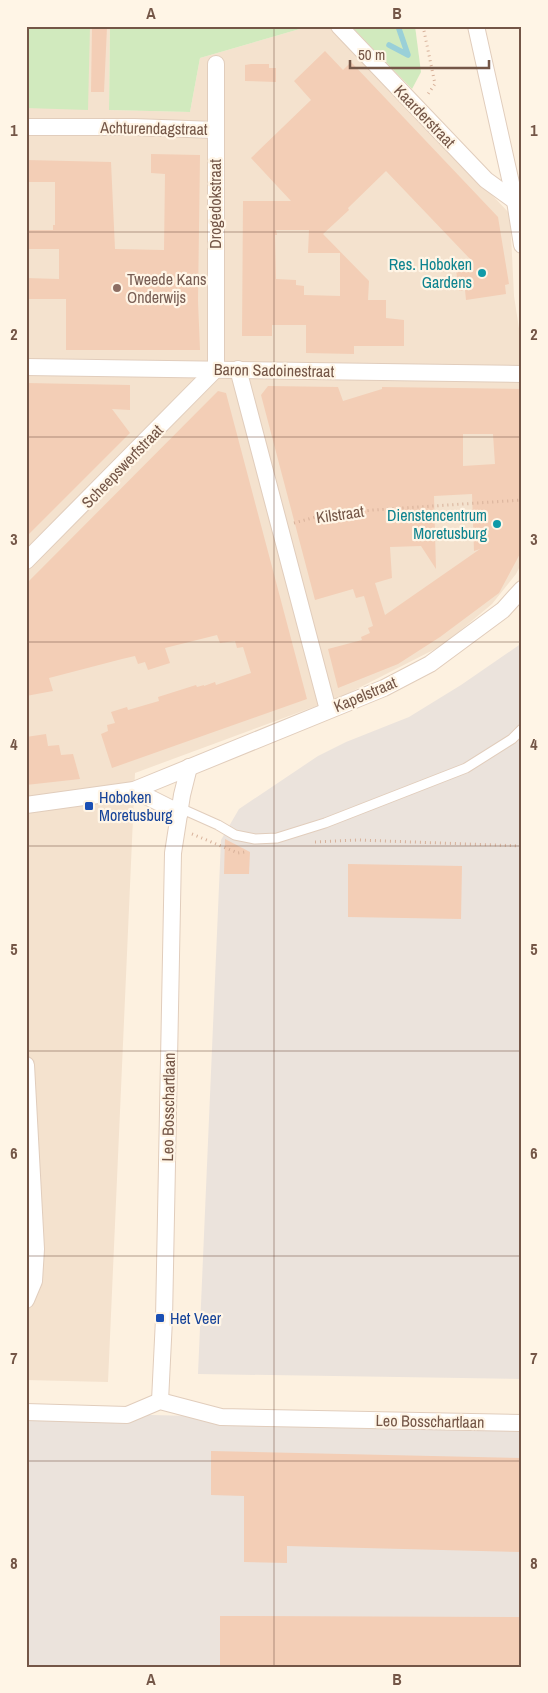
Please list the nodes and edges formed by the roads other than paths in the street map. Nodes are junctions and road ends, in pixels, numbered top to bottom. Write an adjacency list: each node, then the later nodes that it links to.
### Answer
1 (339, 26): 6 (street, Kaarderstraat)
2 (476, 26): 6 (street)
3 (216, 64): 5 (street, Achturendagstraat)
4 (26, 127): 5 (street, Achturendagstraat)
5 (215, 130): 9 (street, Drogedokstraat)
6 (514, 201): 7 (street)
7 (522, 246)
8 (26, 367): 9 (street, Baron Sadoinestraat)
9 (216, 369): 10 (street, Baron Sadoinestraat); 12 (street, Scheepswerfstraat)
10 (238, 369): 11 (street, Baron Sadoinestraat); 14 (street)
11 (522, 374)
12 (26, 561)
13 (522, 589): 14 (street, Kapelstraat)
14 (328, 710): 16 (street, Kapelstraat)
15 (522, 729): 19 (lane)
16 (189, 767): 17 (street, Kapelstraat); 19 (street)
17 (134, 790): 18 (street, Kapelstraat); 19 (street)
18 (26, 805)
19 (180, 810): 22 (street, Leo Bosschartlaan)
20 (26, 1065): 21 (street)
21 (26, 1300)
22 (160, 1401): 23 (street); 24 (street, Leo Bosschartlaan)
23 (26, 1412)
24 (522, 1423)

